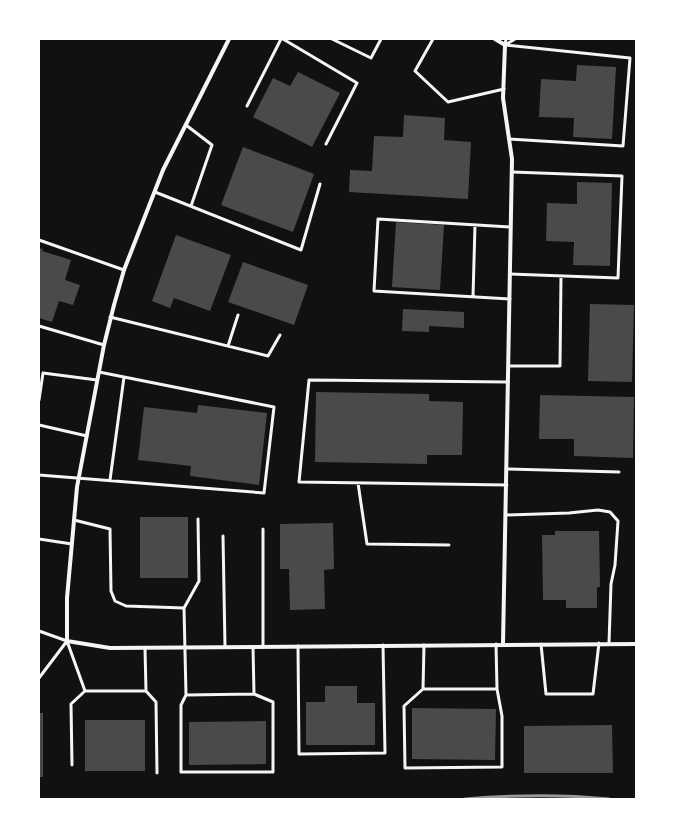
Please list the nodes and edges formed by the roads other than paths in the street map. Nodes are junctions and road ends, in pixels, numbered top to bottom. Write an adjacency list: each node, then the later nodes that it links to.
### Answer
1 (230, 39): 12 (street)
2 (282, 39): 11 (lane); 14 (lane)
3 (332, 39): 4 (lane)
4 (381, 39)
5 (433, 39): 10 (lane)
6 (495, 39): 9 (street)
7 (506, 39): 9 (lane)
8 (515, 39): 9 (lane)
9 (505, 45): 10 (street); 13 (lane)
10 (504, 89): 13 (street)
11 (247, 106)
12 (186, 125): 17 (street); 18 (lane)
13 (509, 139): 15 (street)
14 (326, 144)
15 (512, 172): 20 (street); 24 (lane)
16 (320, 184): 18 (lane)
17 (155, 192): 18 (lane); 22 (street)
18 (191, 206)
19 (475, 225): 20 (lane); 25 (lane); 25 (lane)
20 (510, 227): 23 (street)
21 (39, 240): 22 (lane)
22 (124, 270): 28 (street)
23 (510, 274): 24 (lane); 26 (street)
24 (561, 276): 33 (lane)
25 (473, 297): 26 (lane)
26 (510, 299): 33 (street)
27 (238, 314): 32 (lane)
28 (110, 317): 31 (street); 32 (lane)
29 (39, 326): 31 (lane)
30 (280, 335): 32 (lane)
31 (104, 345): 34 (street)
32 (228, 346)
33 (509, 366): 37 (street)
34 (99, 372): 35 (lane); 36 (street)
35 (124, 377): 45 (lane); 45 (lane)
36 (97, 380): 38 (lane); 40 (street)
37 (508, 382): 41 (street); 46 (lane)
38 (39, 400)
39 (39, 425): 40 (lane)
40 (87, 436): 44 (street)
41 (507, 469): 42 (lane); 47 (street)
42 (619, 472)
43 (39, 475): 44 (lane)
44 (79, 477): 45 (lane); 50 (street)
45 (110, 480)
46 (358, 483): 47 (lane); 55 (lane)
47 (506, 484): 48 (street)
48 (506, 515): 60 (street); 63 (lane)
49 (198, 519): 56 (lane)
50 (74, 520): 54 (street); 56 (lane)
51 (263, 529): 68 (lane)
52 (223, 536): 71 (lane)
53 (39, 539): 54 (lane)
54 (72, 544): 58 (street)
55 (449, 545)
56 (184, 608): 70 (lane)
57 (39, 631): 58 (lane)
58 (67, 641): 72 (street); 73 (lane); 76 (lane)
59 (496, 644): 60 (street); 66 (street); 75 (lane)
60 (503, 644): 61 (street)
61 (541, 644): 62 (street); 62 (lane)
62 (599, 644): 63 (street)
63 (609, 644): 64 (street)
64 (636, 644)
65 (383, 645): 66 (street); 69 (street); 69 (lane)
66 (424, 645): 74 (lane)
67 (253, 646): 68 (street); 71 (street); 78 (lane)
68 (263, 646): 69 (street)
69 (298, 646)
70 (186, 647): 71 (street); 72 (street); 79 (lane)
71 (225, 647)
72 (145, 648): 77 (lane)
73 (39, 678)
74 (423, 689): 75 (lane); 75 (lane)
75 (497, 689)
76 (85, 691): 77 (lane); 80 (lane)
77 (146, 691): 81 (lane)
78 (254, 694): 79 (lane); 79 (lane)
79 (186, 695)
80 (72, 765)
81 (157, 773)

